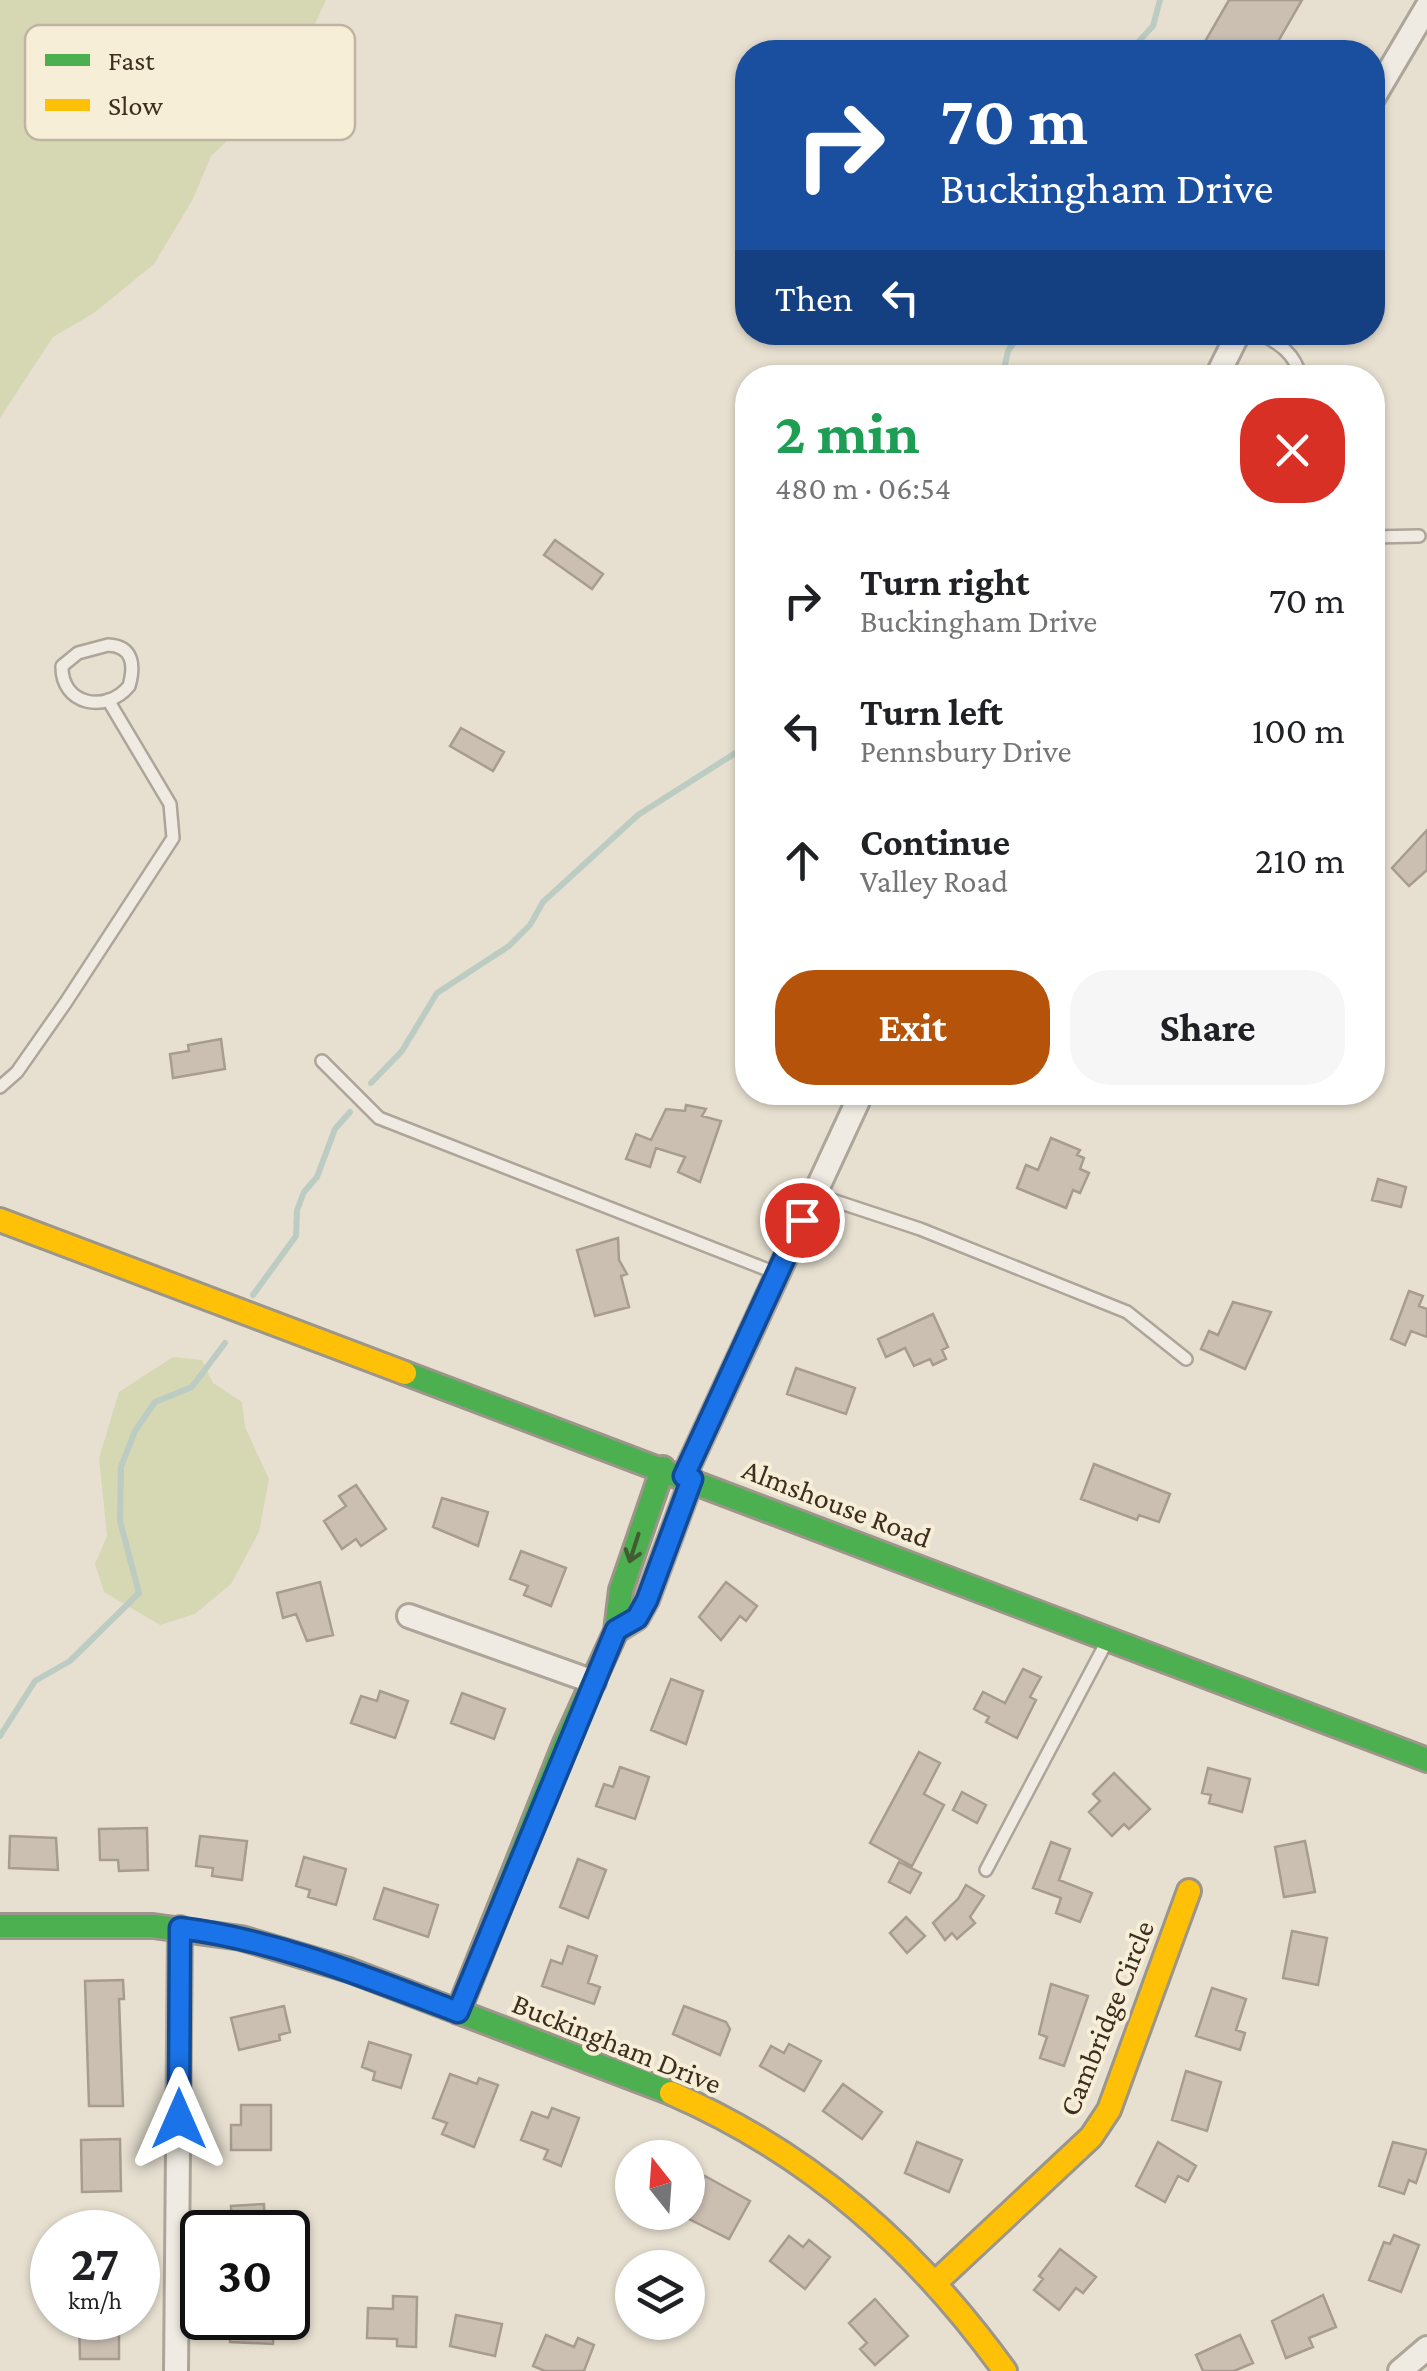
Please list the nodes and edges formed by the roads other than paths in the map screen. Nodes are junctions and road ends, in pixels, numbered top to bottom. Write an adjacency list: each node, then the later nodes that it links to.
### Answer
1 (1427, 7): 2 (street)
2 (1385, 78)
3 (1282, 345): 4 (lane)
4 (1298, 365)
5 (1419, 536): 6 (lane)
6 (1385, 537)
7 (108, 700): 7 (lane); 9 (lane)
8 (322, 1061): 13 (lane)
9 (0, 1087)
10 (856, 1105): 11 (street)
11 (814, 1194): 13 (street); 14 (lane)
12 (0, 1220): 15 (street, Almshouse Road)
13 (776, 1273): 15 (street)
14 (1186, 1359)
15 (679, 1474): 17 (street, Almshouse Road); 18 (street)
16 (409, 1616): 18 (street)
17 (1108, 1640): 19 (street, Almshouse Road); 20 (lane)
18 (594, 1682): 24 (street)
19 (1427, 1760)
20 (986, 1870)
21 (1190, 1891): 25 (street, Cambridge Circle)
22 (0, 1926): 23 (street, Buckingham Drive)
23 (180, 1928): 24 (street, Buckingham Drive); 27 (street)
24 (458, 2012): 25 (street, Buckingham Drive)
25 (935, 2283): 28 (street, Buckingham Drive)
26 (1427, 2348): 29 (street)
27 (176, 2371)
28 (1005, 2371)
29 (1400, 2371)

